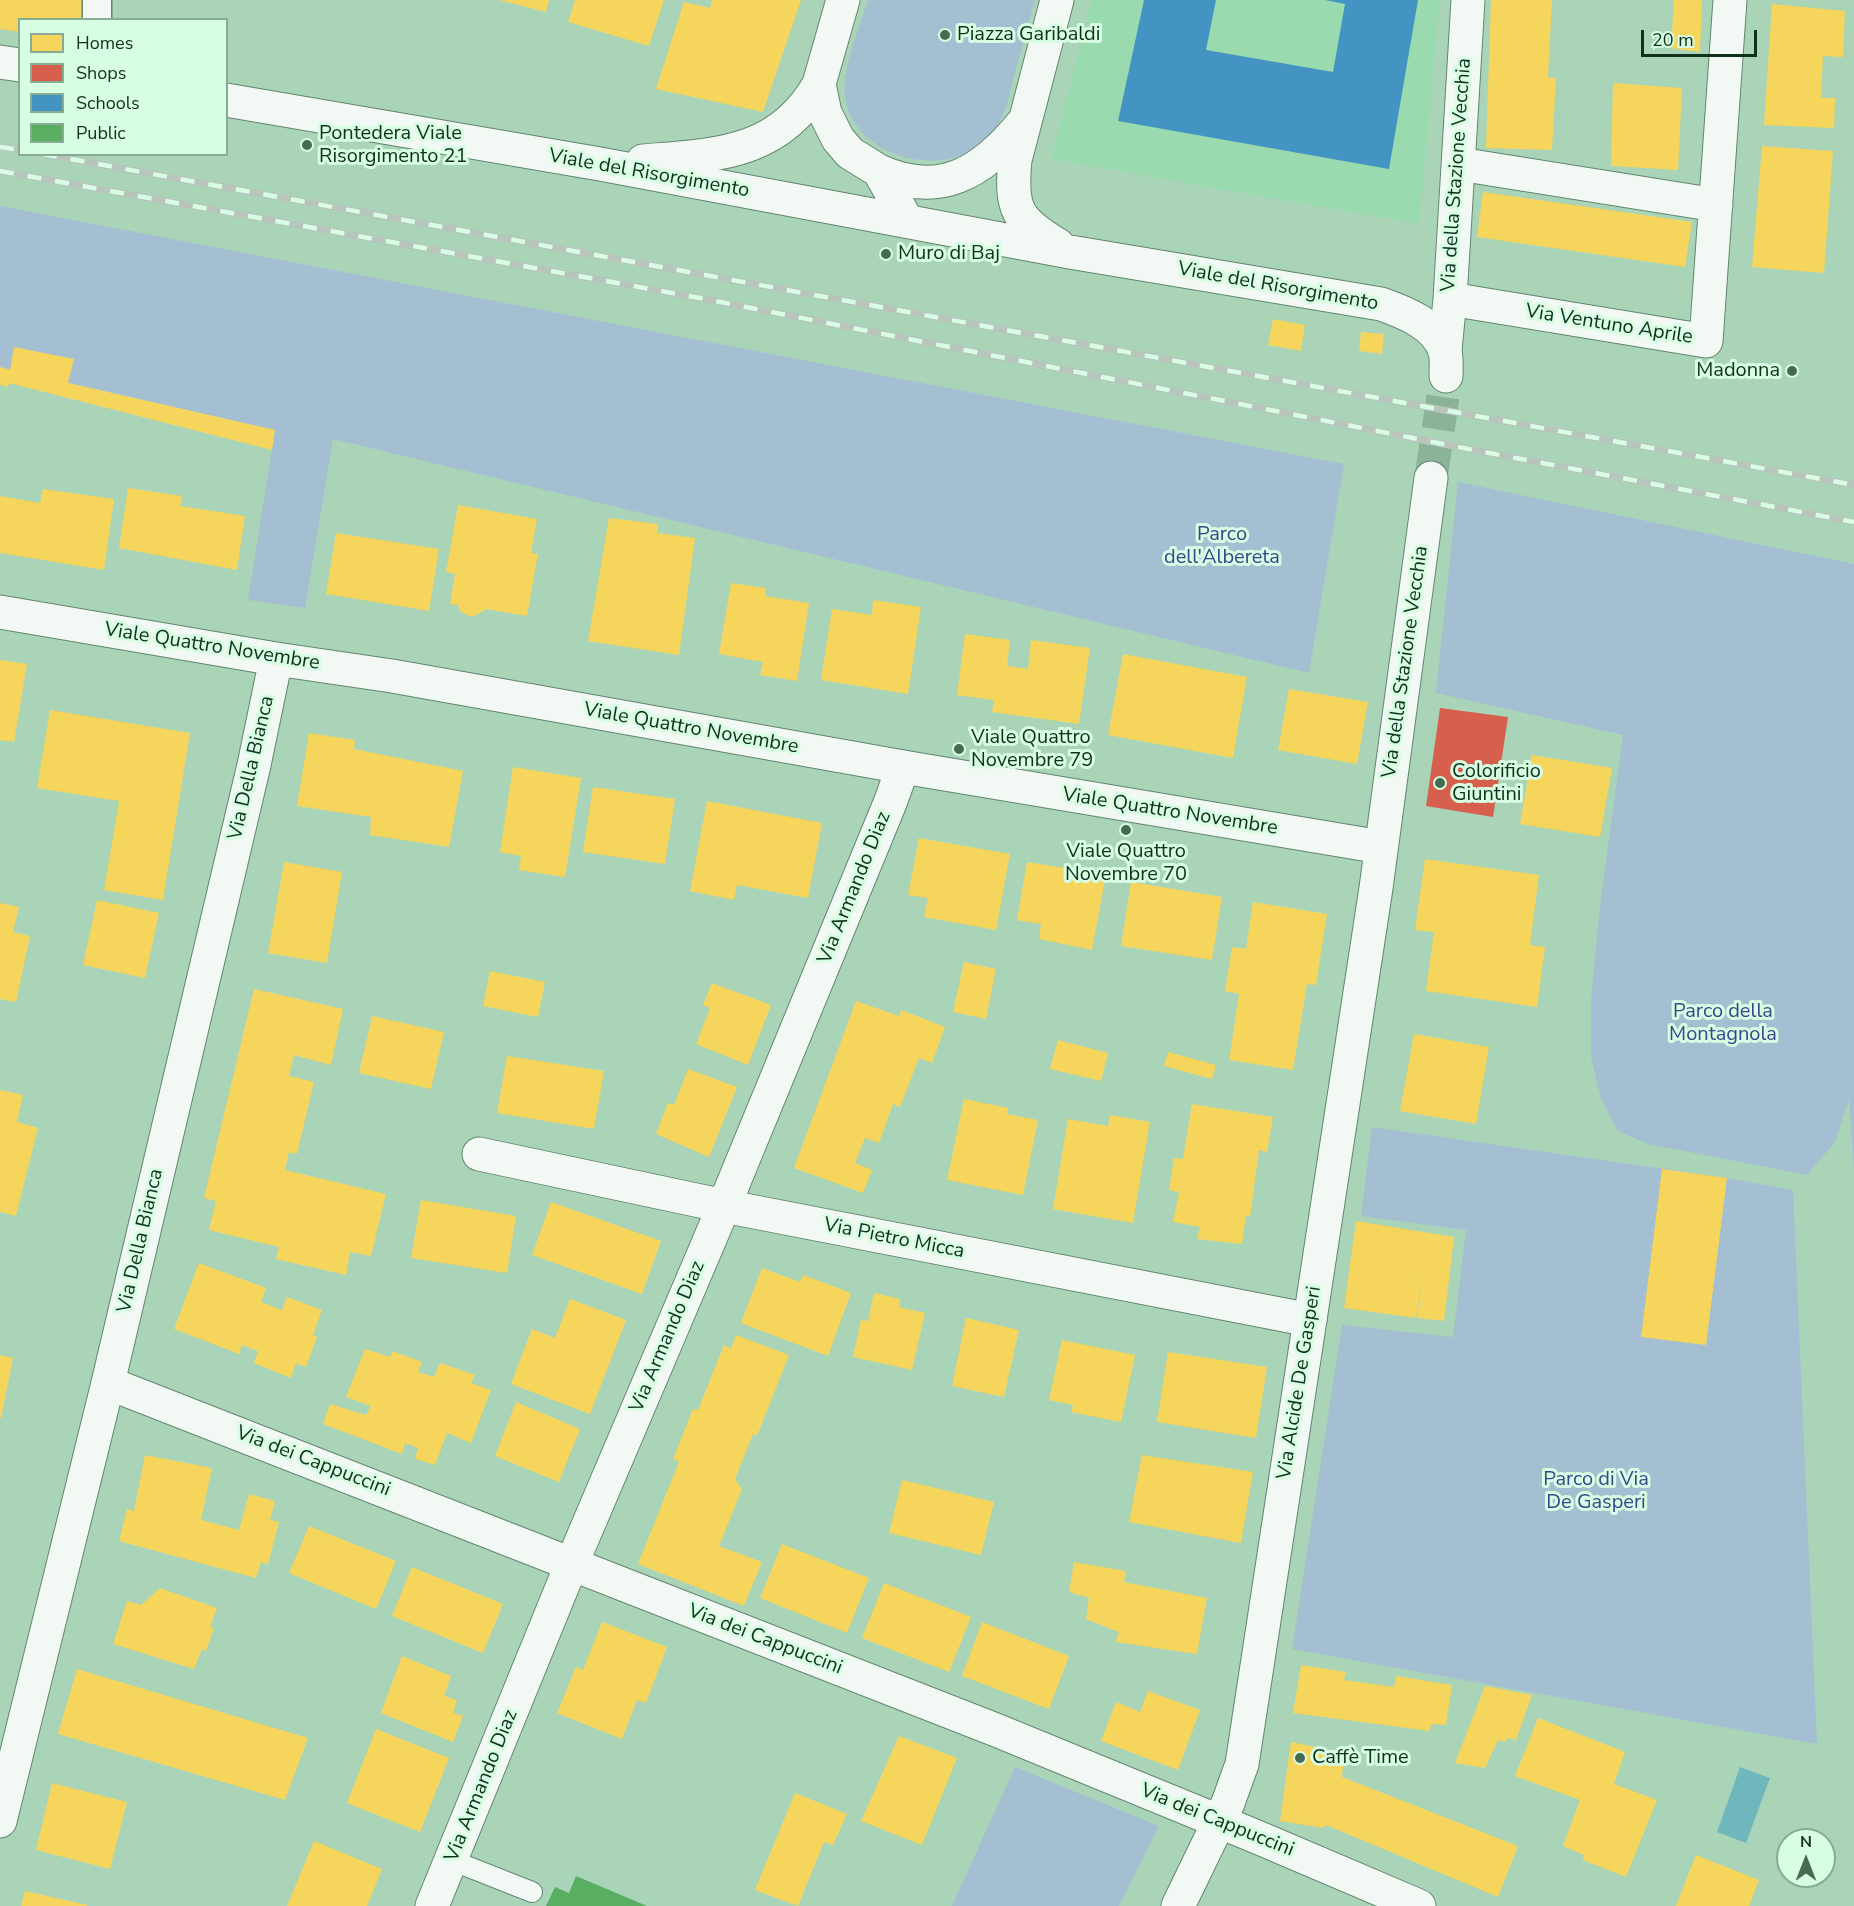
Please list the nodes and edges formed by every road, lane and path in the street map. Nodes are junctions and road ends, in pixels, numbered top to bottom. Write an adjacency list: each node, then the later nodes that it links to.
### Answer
1 (97, 0): 6 (street)
2 (843, 0): 9 (street)
3 (1057, 0): 11 (street, Viale del Risorgimento)
4 (1468, 0): 13 (street, Via della Stazione Vecchia)
5 (1730, 0): 16 (street, Via Ventuno Aprile)
6 (97, 18)
7 (0, 62): 8 (street)
8 (18, 65)
9 (819, 84): 12 (street); 14 (street)
10 (228, 100): 12 (street, Viale del Risorgimento)
11 (1025, 121): 15 (street); 18 (street, Viale del Risorgimento)
12 (600, 164): 17 (street, Viale del Risorgimento)
13 (1459, 164): 16 (street); 19 (street, Via della Stazione Vecchia)
14 (879, 171): 15 (street); 17 (street)
15 (959, 177): 17 (street)
16 (1716, 205): 19 (street, Via Ventuno Aprile)
17 (907, 220): 18 (street, Viale del Risorgimento)
18 (1070, 252): 20 (street, Viale del Risorgimento)
19 (1450, 299): 20 (street, Via della Stazione Vecchia)
20 (1445, 363)
21 (1431, 478): 25 (street, Via della Stazione Vecchia)
22 (0, 612): 23 (street, Viale Quattro Novembre)
23 (276, 659): 24 (street, Viale Quattro Novembre); 29 (street, Via Della Bianca)
24 (903, 767): 25 (street, Viale Quattro Novembre); 27 (street, Via Armando Diaz)
25 (1382, 847): 28 (street, Via Alcide De Gasperi)
26 (479, 1154): 27 (street, Via Pietro Micca)
27 (723, 1206): 28 (street, Via Pietro Micca); 30 (street, Via Armando Diaz)
28 (1310, 1320): 32 (street, Via Alcide De Gasperi)
29 (108, 1383): 30 (street, Via dei Cappuccini); 31 (street, Via Della Bianca)
30 (572, 1563): 32 (street, Via dei Cappuccini); 33 (street, Via Armando Diaz)
31 (0, 1821)
32 (1218, 1821): 36 (street, Via Alcide De Gasperi); 37 (street, Via dei Cappuccini)
33 (451, 1860): 34 (lane); 35 (street, Via Armando Diaz)
34 (532, 1892)
35 (432, 1906)
36 (1178, 1906)
37 (1419, 1906)

